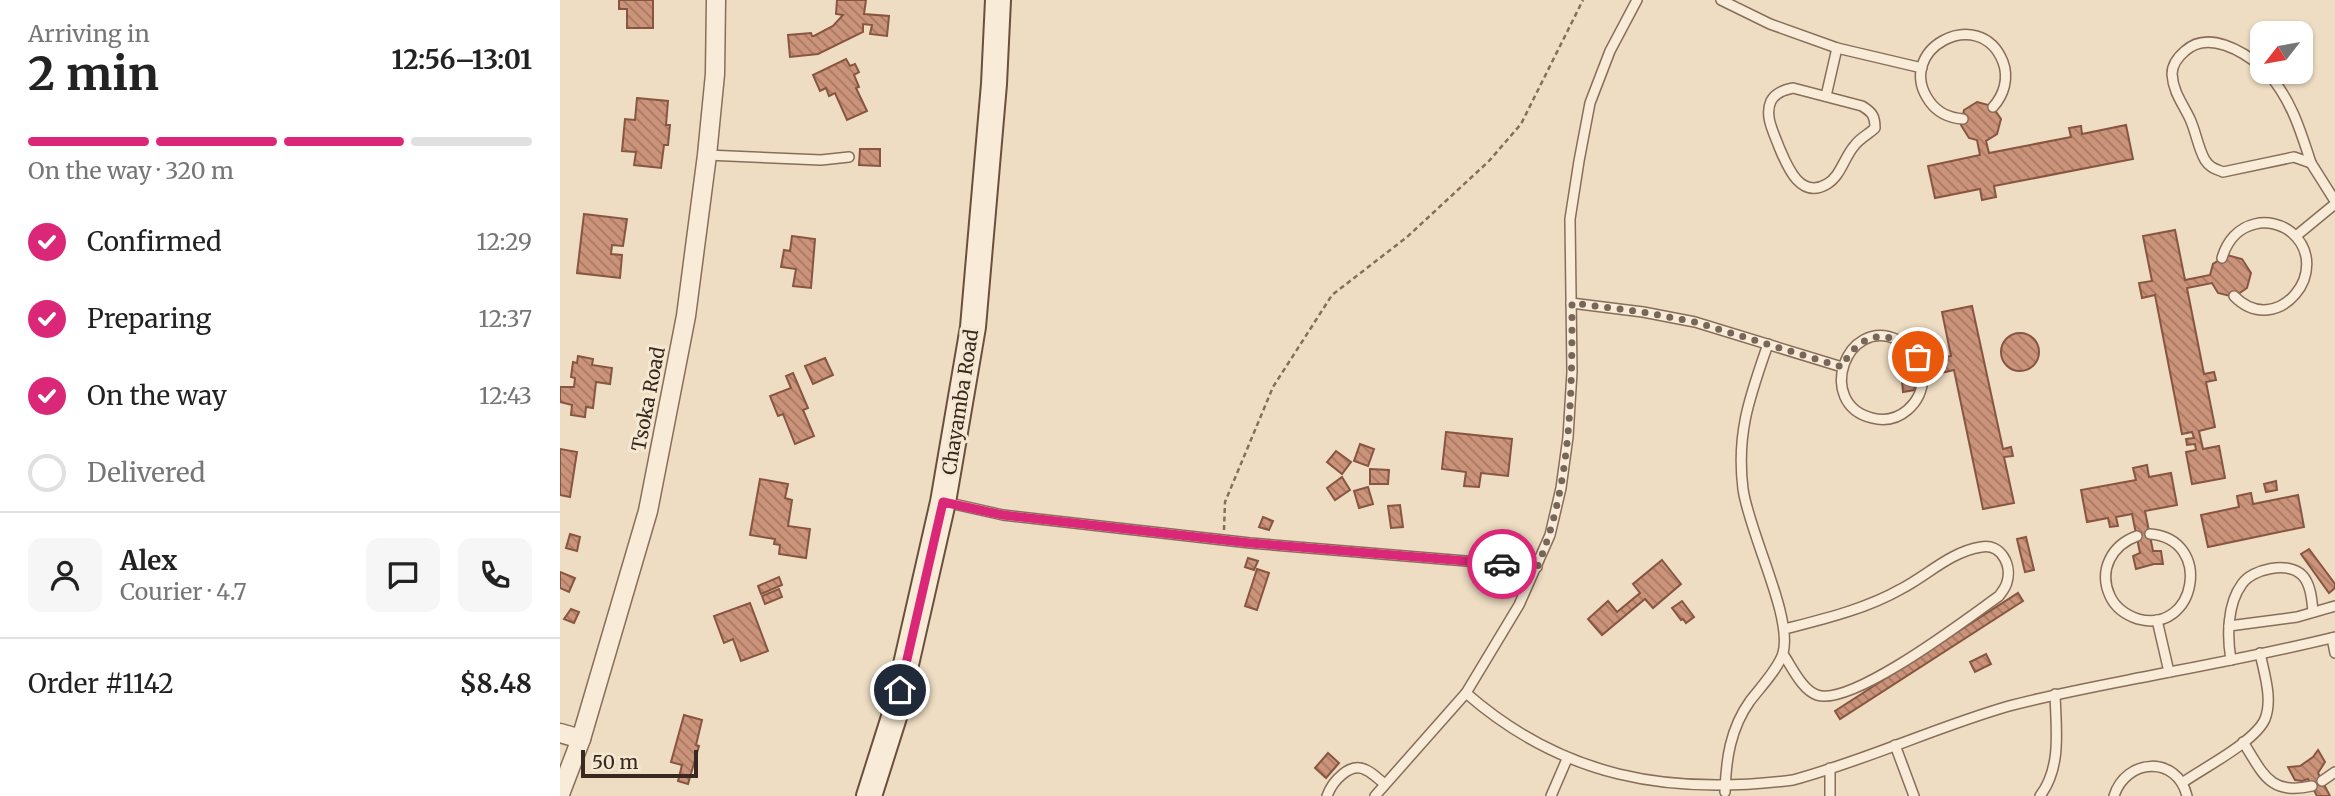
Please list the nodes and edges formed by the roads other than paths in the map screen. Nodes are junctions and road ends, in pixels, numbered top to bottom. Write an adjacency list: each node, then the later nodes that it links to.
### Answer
1 (716, 0): 12 (street, Tsoka Road)
2 (998, 0): 24 (main road, Chayamba Road)
3 (1637, 0): 19 (lane)
4 (1721, 0): 5 (lane)
5 (1837, 48): 7 (lane); 9 (lane)
6 (2250, 57): 14 (lane)
7 (1922, 68): 10 (lane); 11 (lane)
8 (2276, 84): 14 (lane)
9 (1826, 96): 9 (lane)
10 (1993, 107)
11 (1963, 119)
12 (707, 155): 13 (lane); 42 (street, Tsoka Road)
13 (849, 157)
14 (2311, 163): 15 (lane)
15 (2335, 202): 16 (lane)
16 (2296, 236): 17 (lane); 18 (lane)
17 (2222, 258)
18 (2234, 296)
19 (1572, 303): 20 (lane); 27 (lane)
20 (1768, 344): 22 (lane); 32 (lane)
21 (1920, 363): 22 (lane)
22 (1842, 367): 23 (lane)
23 (1923, 377)
24 (943, 502): 27 (lane); 54 (main road, Chayamba Road)
25 (2150, 534): 30 (lane)
26 (2137, 536): 30 (lane)
27 (1537, 568): 39 (lane)
28 (2335, 606): 29 (lane)
29 (2314, 612): 31 (lane); 31 (lane)
30 (2157, 620): 38 (lane)
31 (2229, 626): 37 (lane)
32 (1785, 629): 36 (lane); 36 (lane)
33 (2333, 638): 34 (lane); 35 (lane)
34 (2260, 653): 37 (lane); 43 (lane)
35 (2335, 653)
36 (1783, 654): 52 (lane)
37 (2231, 660): 38 (lane)
38 (2169, 672): 40 (lane)
39 (1466, 693): 45 (lane); 50 (lane)
40 (2055, 694): 44 (lane); 60 (lane)
41 (560, 733): 42 (street)
42 (581, 738): 53 (street, Tsoka Road)
43 (2243, 742): 49 (lane); 51 (lane)
44 (1895, 745): 46 (lane); 59 (lane)
45 (1567, 760): 52 (lane); 57 (lane)
46 (1830, 768): 52 (lane); 58 (lane)
47 (2335, 772): 48 (lane)
48 (2322, 781)
49 (2182, 782): 61 (lane); 62 (lane)
50 (1385, 784): 55 (lane); 56 (lane)
51 (2312, 786)
52 (1725, 792)
53 (560, 793)
54 (869, 796)
55 (1327, 796)
56 (1374, 796)
57 (1550, 796)
58 (1830, 796)
59 (1914, 796)
60 (2040, 796)
61 (2114, 796)
62 (2187, 796)

